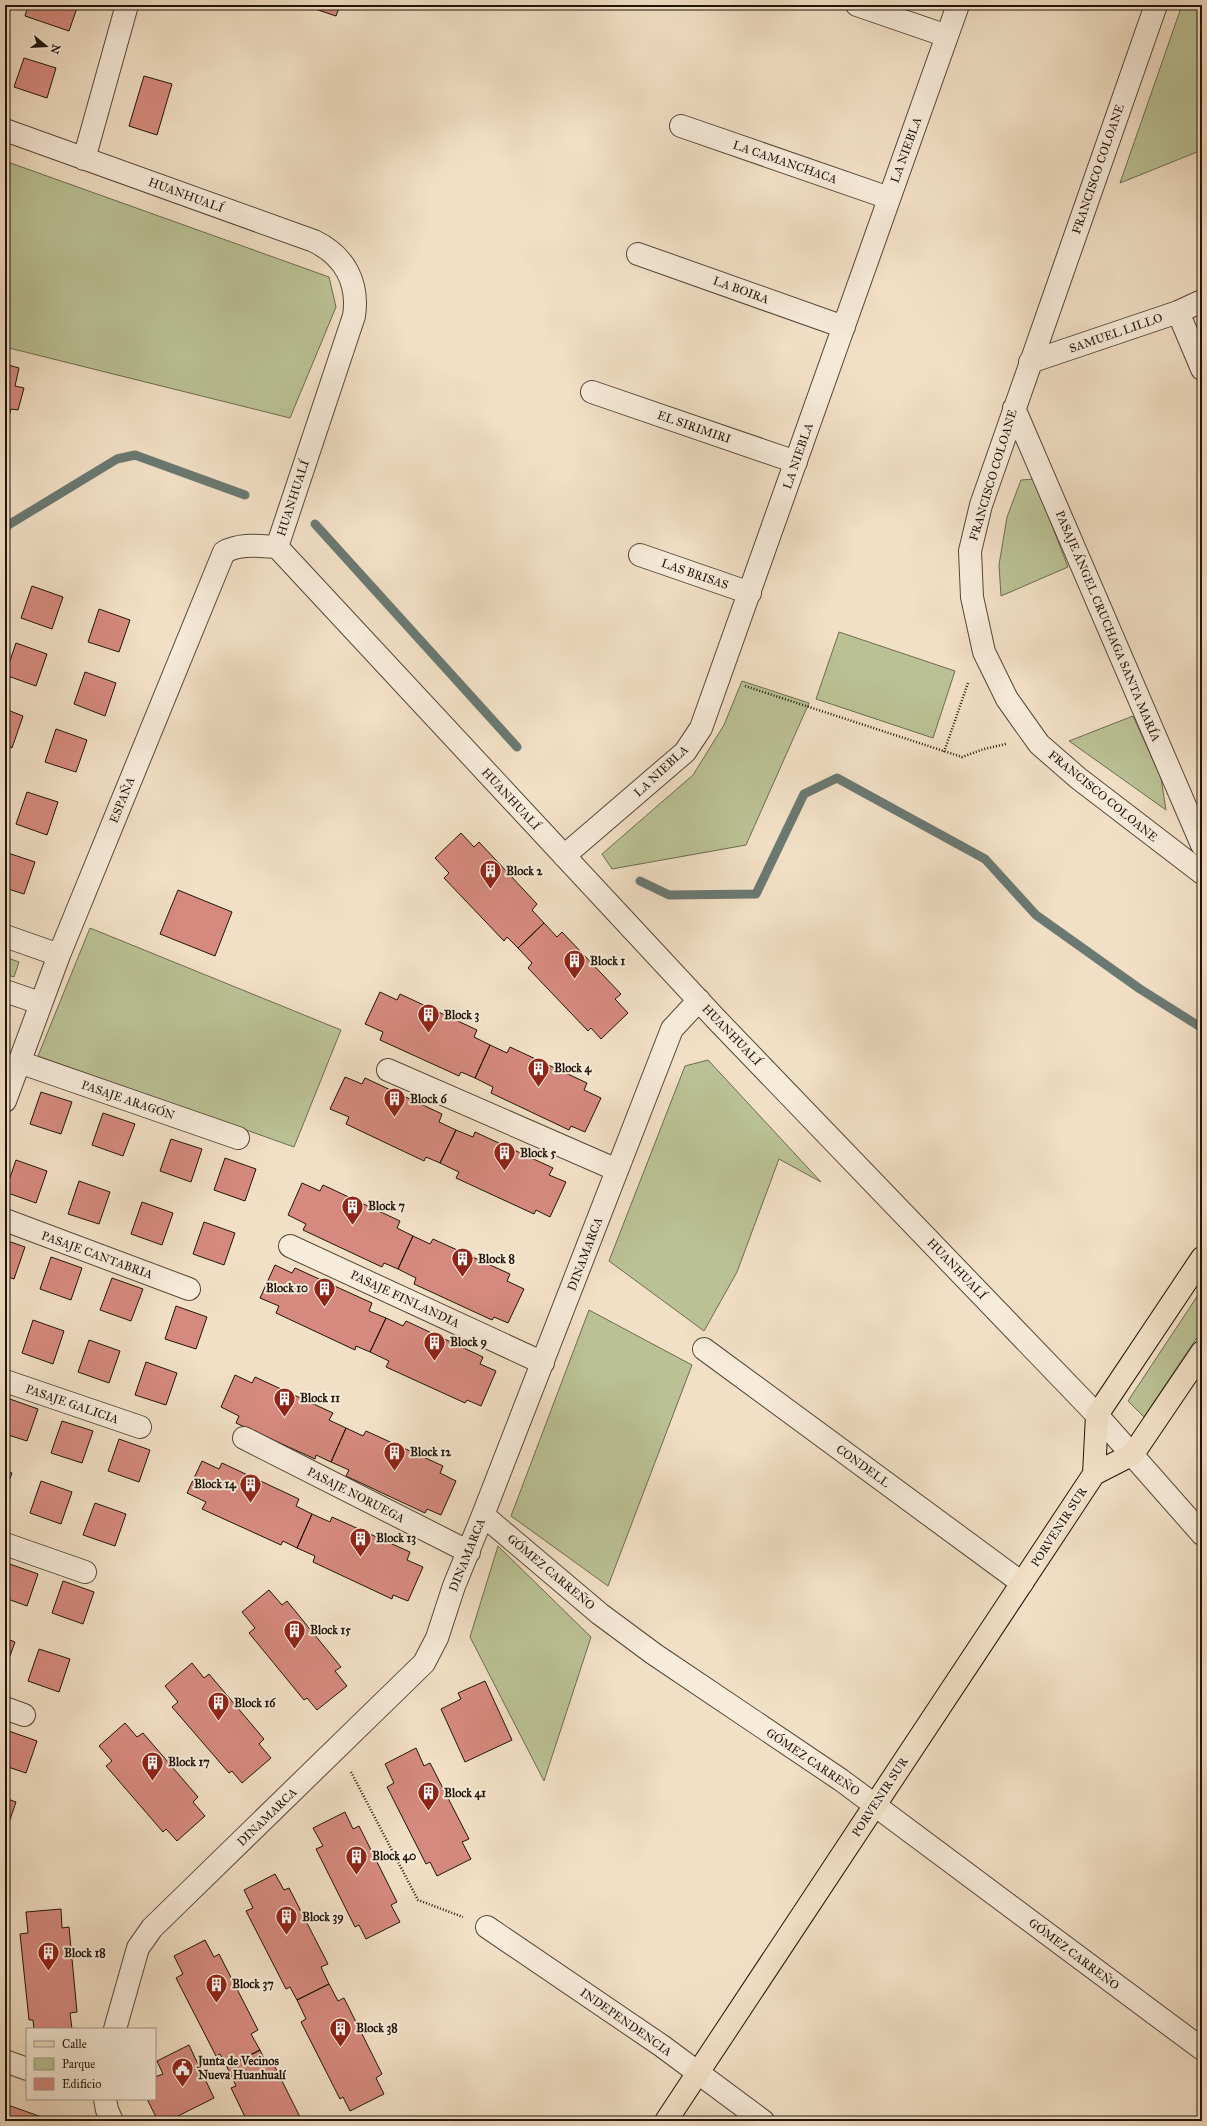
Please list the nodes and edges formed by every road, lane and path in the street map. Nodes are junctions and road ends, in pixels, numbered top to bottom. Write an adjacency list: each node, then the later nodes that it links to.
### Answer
1 (127, 5): 8 (street)
2 (857, 5): 5 (street)
3 (958, 5): 5 (street, LA NIEBLA)
4 (1156, 5): 14 (street, FRANCISCO COLOANE)
5 (947, 36): 9 (street, LA NIEBLA)
6 (681, 126): 9 (street, LA CAMANCHACA)
7 (5, 130): 8 (street, HUANHUALÍ)
8 (84, 159): 19 (street, HUANHUALÍ)
9 (889, 198): 13 (street, LA NIEBLA)
10 (638, 254): 13 (street, LA BOIRA)
11 (1202, 301): 12 (street, SAMUEL LILLO)
12 (1178, 312): 14 (street, SAMUEL LILLO); 15 (street)
13 (844, 327): 18 (street, LA NIEBLA)
14 (1030, 362): 17 (street, FRANCISCO COLOANE)
15 (1202, 369)
16 (592, 392): 18 (street, EL SIRIMIRI)
17 (1014, 408): 22 (street, FRANCISCO COLOANE); 26 (street, PASAJE ÁNGEL CRUCHAGA SANTA MARÍA)
18 (796, 462): 21 (street, LA NIEBLA)
19 (277, 548): 27 (street, HUANHUALÍ); 30 (street, ESPAÑA)
20 (640, 555): 21 (street, LAS BRISAS)
21 (750, 593): 23 (street, LA NIEBLA)
22 (982, 644): 24 (street, FRANCISCO COLOANE); 25 (path)
23 (720, 677): 25 (path); 27 (street, LA NIEBLA)
24 (1036, 738): 25 (path); 28 (street, FRANCISCO COLOANE)
25 (944, 752)
26 (1202, 845)
27 (564, 856): 32 (street, HUANHUALÍ)
28 (1202, 873)
29 (5, 936): 30 (street)
30 (59, 955): 33 (street, ESPAÑA)
31 (5, 991): 33 (street)
32 (699, 1000): 38 (street, DINAMARCA); 47 (street, HUANHUALÍ)
33 (40, 1003): 34 (street, ESPAÑA)
34 (19, 1062): 36 (street, ESPAÑA); 37 (street, PASAJE ARAGÓN)
35 (388, 1070): 38 (street)
36 (5, 1101)
37 (238, 1138)
38 (618, 1170): 45 (street, DINAMARCA)
39 (5, 1220): 42 (street, PASAJE CANTABRIA)
40 (290, 1246): 45 (street, PASAJE FINLANDIA)
41 (1202, 1258): 47 (main road)
42 (190, 1289)
43 (704, 1349): 57 (street, CONDELL)
44 (1202, 1352): 50 (main road, PORVENIR SUR)
45 (542, 1363): 52 (street, DINAMARCA)
46 (5, 1381): 48 (street, PASAJE GALICIA)
47 (1097, 1415): 50 (street, HUANHUALÍ); 51 (main road)
48 (140, 1427)
49 (244, 1438): 55 (street, PASAJE NORUEGA)
50 (1133, 1454): 51 (main road, PORVENIR SUR); 53 (street, HUANHUALÍ)
51 (1094, 1474): 57 (main road, PORVENIR SUR)
52 (483, 1515): 55 (street, DINAMARCA); 59 (street, GÓMEZ CARREÑO)
53 (1202, 1534)
54 (5, 1544): 56 (street)
55 (469, 1552): 58 (street, DINAMARCA)
56 (85, 1572)
57 (1022, 1583): 59 (main road, PORVENIR SUR)
58 (338, 1748): 60 (path); 61 (street, DINAMARCA)
59 (875, 1805): 62 (street, GÓMEZ CARREÑO); 65 (main road, PORVENIR SUR)
60 (487, 1927): 65 (street, INDEPENDENCIA)
61 (115, 2028)
62 (1202, 2049)
63 (5, 2061): 64 (street)
64 (26, 2069)
65 (698, 2072): 68 (main road, PORVENIR SUR); 69 (street, INDEPENDENCIA)
66 (105, 2100): 67 (street)
67 (112, 2121)
68 (666, 2121)
69 (763, 2121)

